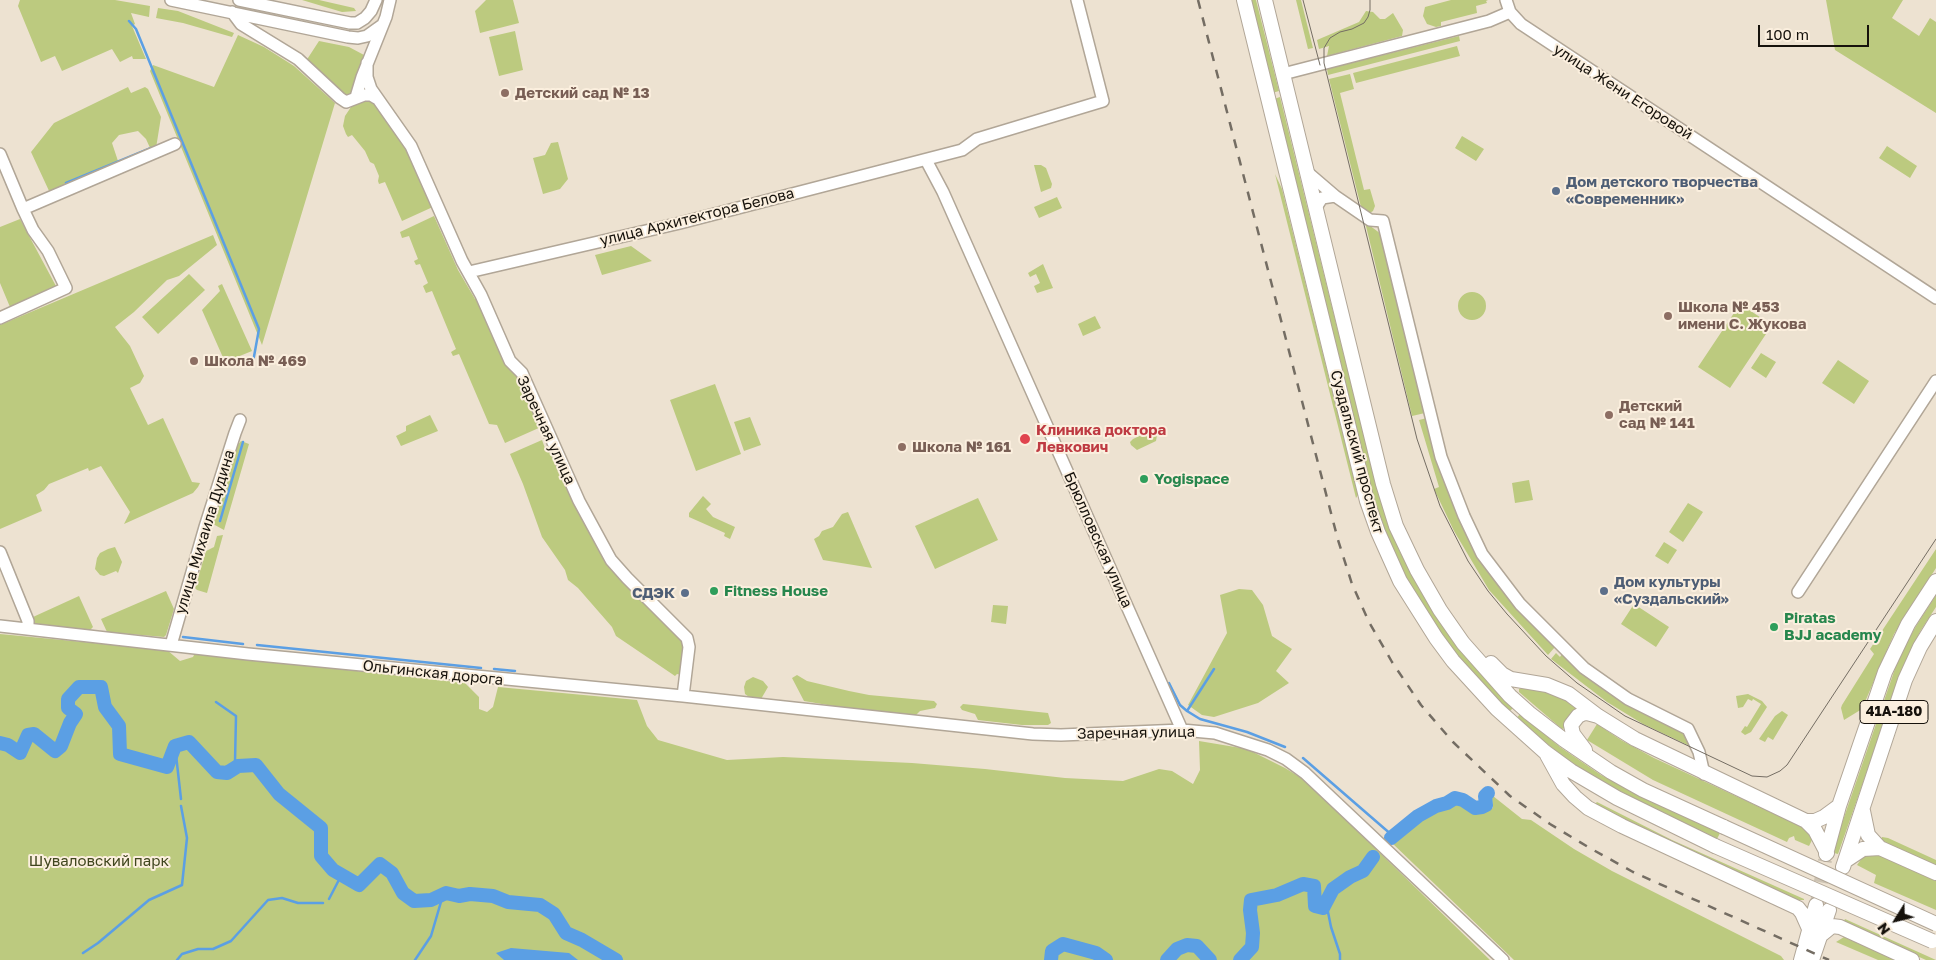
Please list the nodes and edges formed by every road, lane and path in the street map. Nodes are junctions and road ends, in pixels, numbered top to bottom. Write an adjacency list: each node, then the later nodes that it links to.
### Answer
1 (172, 0): 10 (street)
2 (239, 0): 9 (street)
3 (376, 0): 9 (street)
4 (390, 0): 12 (street)
5 (1077, 0): 19 (street, улица Архитектора Белова)
6 (1244, 0): 41 (main road, Суздальский проспект)
7 (1264, 0): 14 (main road, Суздальский проспект)
8 (1506, 0): 11 (street)
9 (253, 2)
10 (232, 12): 12 (street); 15 (street)
11 (1510, 12): 14 (street); 25 (street, улица Жени Егоровой)
12 (381, 26): 13 (street)
13 (368, 63): 15 (street); 16 (street, Заречная улица)
14 (1282, 74): 20 (main road, Суздальский проспект)
15 (356, 97): 16 (street)
16 (376, 98): 24 (street, Заречная улица)
17 (175, 144): 22 (street)
18 (0, 154): 22 (street)
19 (926, 160): 24 (street, улица Архитектора Белова); 40 (street, Брюлловская улица)
20 (1307, 172): 21 (street); 23 (main road, Суздальский проспект)
21 (1334, 196): 23 (street); 43 (street)
22 (23, 209): 26 (street)
23 (1315, 209): 35 (main road, Суздальский проспект)
24 (469, 272): 37 (street, Заречная улица)
25 (1936, 298)
26 (0, 318)
27 (1936, 381): 31 (street)
28 (240, 420): 36 (street, улица Михаила Дудина)
29 (0, 552): 34 (street)
30 (1936, 580): 44 (main road, 41А-180)
31 (1798, 592)
32 (1936, 621): 45 (main road, 41А-180)
33 (0, 626): 34 (street, Ольгинская дорога)
34 (28, 629): 36 (street, Ольгинская дорога)
35 (1463, 642): 38 (main road); 42 (main road, Суздальский проспект)
36 (171, 645): 37 (street, Ольгинская дорога)
37 (683, 696): 39 (street, Ольгинская дорога)
38 (1598, 716): 42 (main road); 43 (main road)
39 (867, 717): 40 (street, Заречная улица)
40 (1182, 730): 53 (street, Заречная улица)
41 (1545, 752): 51 (main road); 52 (main road, Суздальский проспект, bridge)
42 (1593, 760): 50 (main road, Суздальский проспект, bridge)
43 (1704, 774): 46 (main road)
44 (1839, 806): 46 (main road); 46 (main road, 41А-180)
45 (1862, 808): 47 (main road); 47 (main road, 41А-180)
46 (1806, 821)
47 (1880, 848): 48 (main road)
48 (1936, 873)
49 (1823, 907): 51 (main road)
50 (1936, 924)
51 (1815, 933): 54 (main road); 55 (main road); 56 (main road)
52 (1934, 942)
53 (1502, 960)
54 (1801, 960)
55 (1812, 960)
56 (1912, 960)

